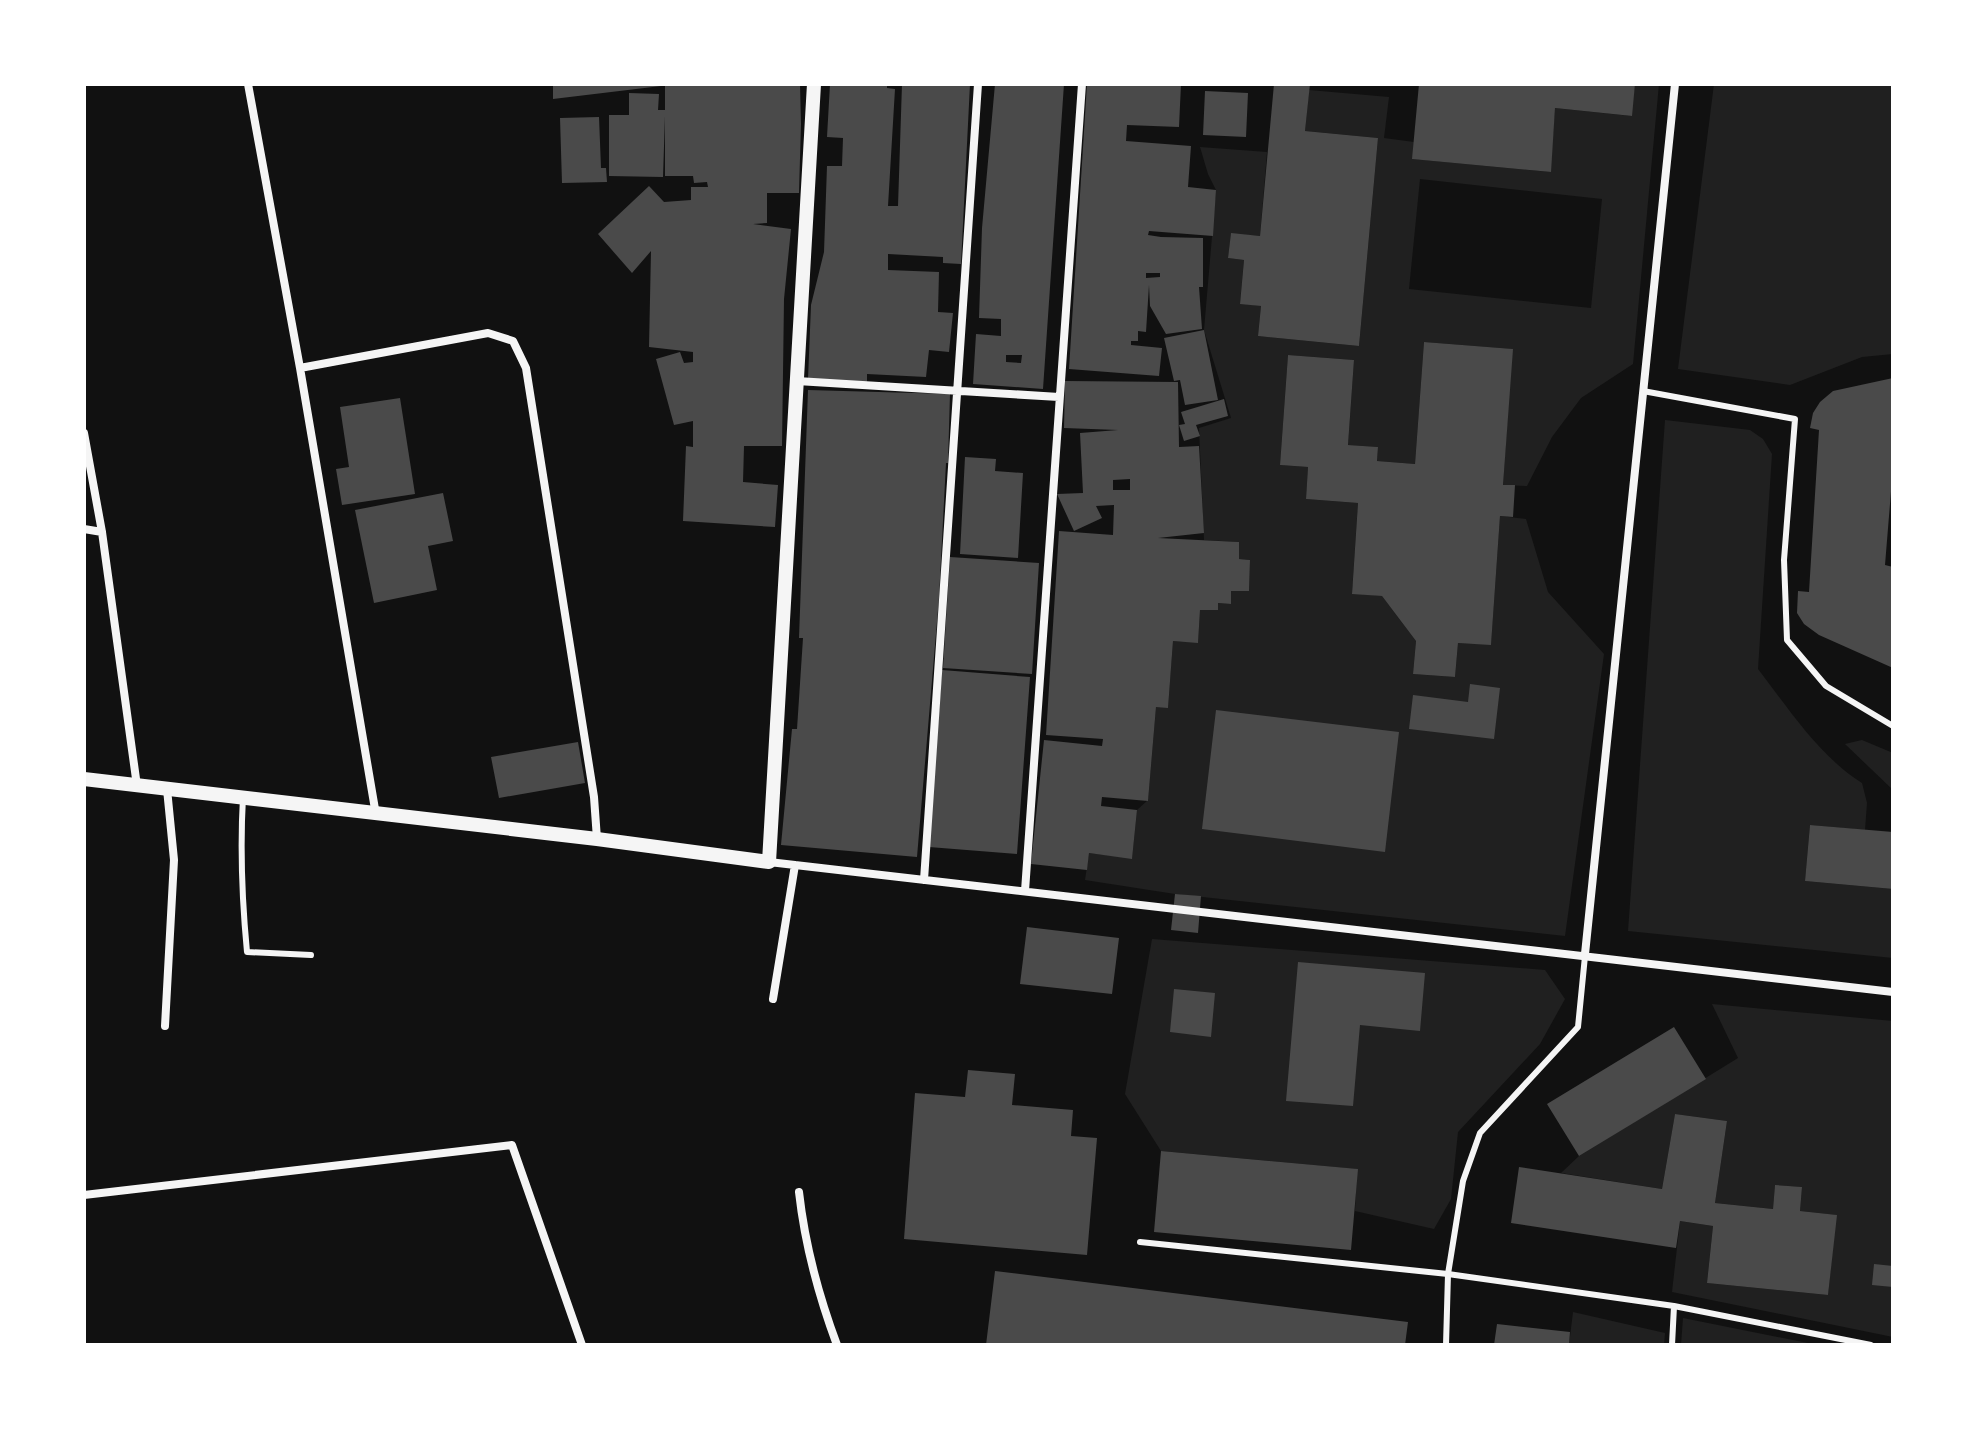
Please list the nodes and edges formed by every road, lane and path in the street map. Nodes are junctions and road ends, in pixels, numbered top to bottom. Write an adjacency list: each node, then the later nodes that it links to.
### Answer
1 (248, 84): 6 (street)
2 (814, 84): 7 (street)
3 (978, 84): 8 (street)
4 (1082, 84): 10 (street)
5 (1675, 84): 9 (street)
6 (300, 368): 19 (street); 20 (street)
7 (797, 381): 8 (street); 21 (street)
8 (957, 391): 10 (street); 23 (street)
9 (1643, 391): 14 (lane); 25 (street)
10 (1059, 397): 24 (street)
11 (84, 433): 13 (street)
12 (84, 529): 13 (street)
13 (102, 532): 16 (street)
14 (1893, 726)
15 (84, 779): 16 (street)
16 (137, 786): 17 (street)
17 (167, 788): 18 (street); 29 (street)
18 (243, 797): 19 (street); 26 (lane)
19 (376, 815): 20 (street)
20 (597, 839): 21 (street)
21 (769, 862): 22 (street)
22 (795, 865): 23 (street); 28 (street)
23 (924, 880): 24 (street)
24 (1025, 891): 25 (street)
25 (1585, 954): 27 (street); 33 (lane)
26 (311, 955)
27 (1893, 992)
28 (773, 999)
29 (165, 1026)
30 (799, 1192): 36 (street)
31 (84, 1195): 35 (street)
32 (1140, 1242): 33 (lane)
33 (1448, 1274): 34 (lane); 37 (lane)
34 (1674, 1306): 38 (lane); 39 (lane)
35 (582, 1345)
36 (837, 1345)
37 (1446, 1345)
38 (1672, 1345)
39 (1871, 1345)

